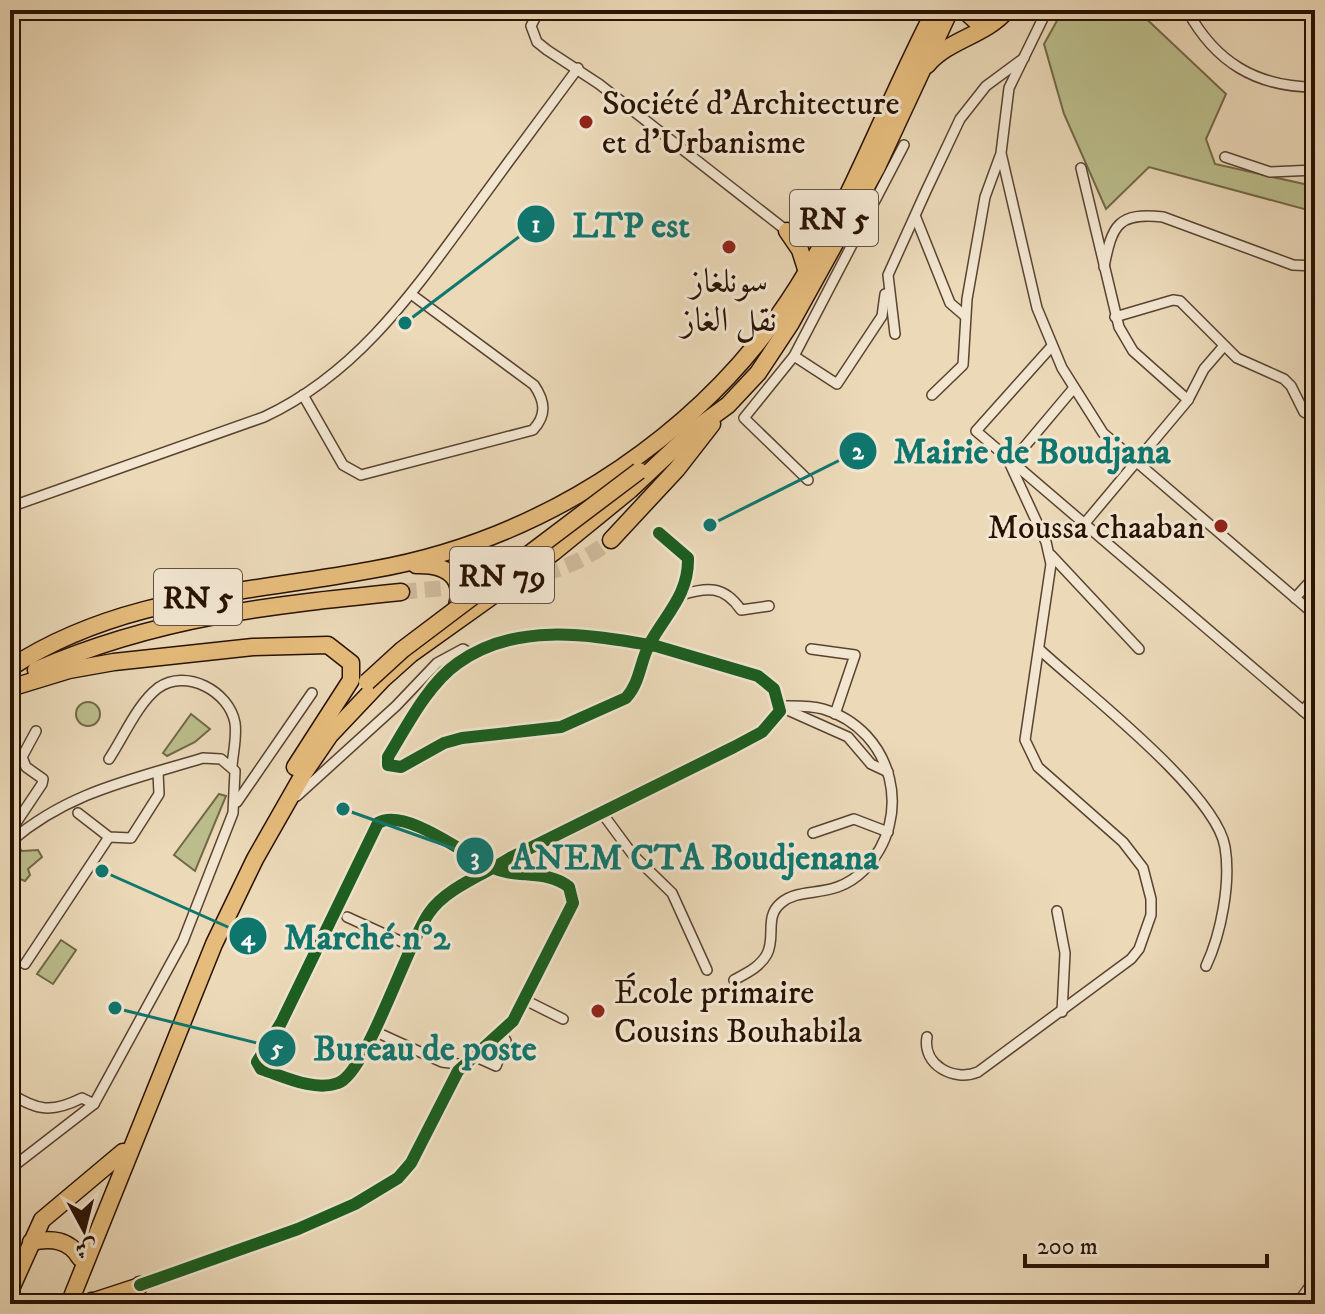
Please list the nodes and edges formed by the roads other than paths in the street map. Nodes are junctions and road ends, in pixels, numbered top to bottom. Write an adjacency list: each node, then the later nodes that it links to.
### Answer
1 (539, 10): 11 (street)
2 (935, 10): 21 (highway, RN 5)
3 (950, 10): 12 (highway, RN 5)
4 (964, 10): 9 (highway)
5 (1047, 10): 10 (street)
6 (1187, 10): 13 (street)
7 (1248, 10): 8 (street)
8 (1282, 14)
9 (1002, 15): 12 (highway)
10 (1024, 58): 15 (street); 19 (street)
11 (578, 68): 20 (street); 26 (street)
12 (916, 79): 27 (highway, RN 5)
13 (1315, 87)
14 (904, 145): 28 (street)
15 (1001, 153): 29 (street); 32 (street)
16 (1225, 157): 18 (street)
17 (1081, 168): 23 (street)
18 (1315, 170)
19 (916, 218): 25 (street); 29 (street)
20 (787, 231): 21 (highway); 24 (highway)
21 (822, 244): 24 (highway, RN 5)
22 (1315, 266): 23 (street)
23 (1104, 271): 30 (street)
24 (807, 272): 39 (highway, RN 5)
25 (886, 282): 31 (street); 34 (street)
26 (411, 294): 36 (street); 36 (street)
27 (805, 300): 28 (street); 40 (highway, RN 5)
28 (821, 309): 34 (street)
29 (965, 316): 37 (street)
30 (1115, 317): 33 (street); 38 (street)
31 (895, 334)
32 (1052, 346): 35 (street); 43 (street)
33 (1223, 347): 38 (street); 41 (street)
34 (794, 356): 45 (street)
35 (1073, 389): 42 (street); 43 (street)
36 (303, 395): 46 (street)
37 (932, 395)
38 (1188, 400): 42 (street)
39 (701, 405): 44 (highway, RN 79); 51 (highway, RN 5)
40 (728, 405): 44 (highway, RN 79); 49 (highway, RN 5)
41 (1315, 418)
42 (1133, 462): 47 (street); 55 (street)
43 (1010, 464): 47 (street); 50 (street)
44 (641, 474): 58 (highway, RN 79); 75 (highway, RN 79, bridge)
45 (808, 480)
46 (10, 507)
47 (1085, 523): 69 (street)
48 (659, 533): 54 (street)
49 (611, 540)
50 (1050, 554): 61 (street); 62 (street)
51 (398, 566): 58 (highway); 64 (highway, RN 5)
52 (1315, 576): 55 (street)
53 (401, 592): 65 (highway, RN 5)
54 (681, 595): 56 (street); 59 (street)
55 (1295, 598): 57 (street)
56 (769, 606)
57 (1315, 615)
58 (447, 629): 79 (highway)
59 (649, 645): 63 (street); 63 (street); 68 (street)
60 (811, 649): 70 (street)
61 (1039, 649): 96 (street); 100 (street)
62 (1139, 649)
63 (473, 655): 79 (street)
64 (10, 668)
65 (10, 686): 75 (highway)
66 (312, 693): 78 (street)
67 (1315, 696): 69 (street)
68 (780, 706): 70 (street); 77 (street); 81 (street)
69 (1303, 711): 71 (street)
70 (835, 714): 77 (street)
71 (1315, 721)
72 (36, 731): 82 (street)
73 (109, 759): 74 (street)
74 (232, 766): 76 (street); 78 (street)
75 (295, 767): 111 (highway)
76 (158, 772): 85 (street); 86 (street)
77 (888, 772): 83 (street)
78 (235, 804): 110 (street)
79 (282, 808): 121 (highway)
80 (78, 813): 85 (street)
81 (602, 813): 88 (street); 97 (street)
82 (10, 832)
83 (888, 832): 84 (street); 98 (street)
84 (813, 833)
85 (109, 837): 95 (street)
86 (10, 842)
87 (473, 857): 88 (street); 89 (street); 90 (street)
88 (493, 869): 89 (street); 99 (street)
89 (467, 884): 94 (street)
90 (340, 899): 92 (street); 93 (street)
91 (1057, 911): 100 (street)
92 (347, 917): 93 (street); 94 (street)
93 (329, 922): 102 (street)
94 (411, 946): 102 (street)
95 (25, 964)
96 (1206, 966)
97 (707, 970)
98 (734, 980)
99 (525, 1000): 101 (street); 103 (street)
100 (1062, 1012): 104 (street)
101 (563, 1019)
102 (374, 1031): 106 (street)
103 (502, 1033): 105 (street); 105 (street)
104 (927, 1037)
105 (476, 1057): 107 (street)
106 (442, 1062): 107 (street); 108 (street)
107 (466, 1065): 108 (street)
108 (449, 1084): 116 (street)
109 (10, 1093): 110 (street)
110 (94, 1104): 112 (street)
111 (123, 1152): 113 (highway); 114 (highway)
112 (12, 1164)
113 (31, 1242): 114 (highway); 117 (highway)
114 (80, 1258): 120 (highway)
115 (1315, 1279): 123 (street)
116 (140, 1285): 118 (main road); 122 (highway)
117 (10, 1292): 119 (highway)
118 (97, 1303)
119 (14, 1304)
120 (60, 1304)
121 (69, 1304)
122 (125, 1304)
123 (1297, 1304)

